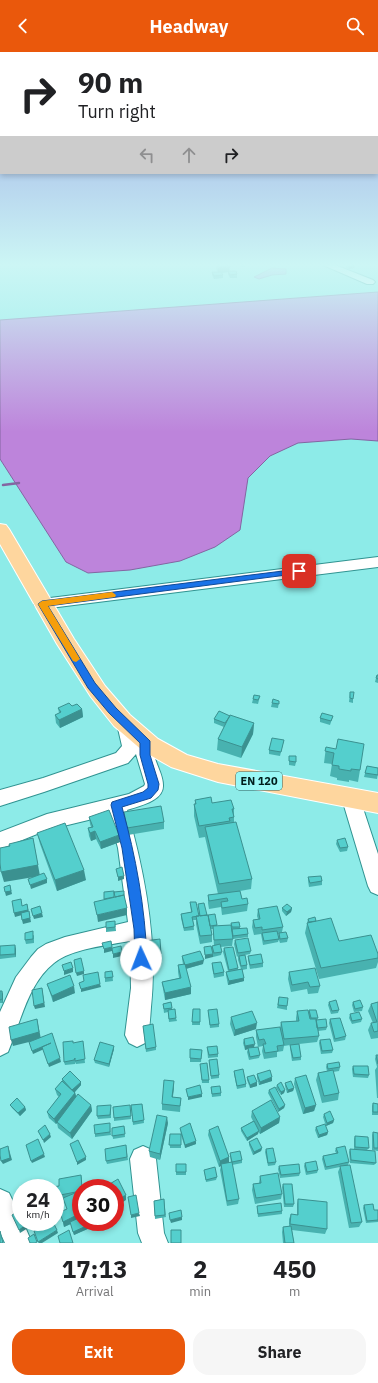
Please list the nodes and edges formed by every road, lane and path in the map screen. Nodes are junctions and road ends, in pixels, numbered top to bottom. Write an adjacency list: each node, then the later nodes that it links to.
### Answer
1 (0, 529): 3 (main road, EN 120)
2 (378, 562): 3 (street)
3 (42, 604): 4 (main road, EN 120)
4 (126, 724): 5 (main road, EN 120); 6 (street)
5 (145, 741): 7 (main road, EN 120); 9 (street)
6 (0, 798)
7 (351, 798): 8 (main road, EN 120); 11 (street)
8 (378, 803)
9 (116, 805): 10 (street); 12 (street)
10 (0, 841)
11 (378, 886)
12 (140, 929): 13 (street); 14 (street)
13 (137, 1035)
14 (0, 1044)
15 (143, 1159): 18 (street)
16 (0, 1202): 17 (street)
17 (19, 1243)
18 (155, 1243)

